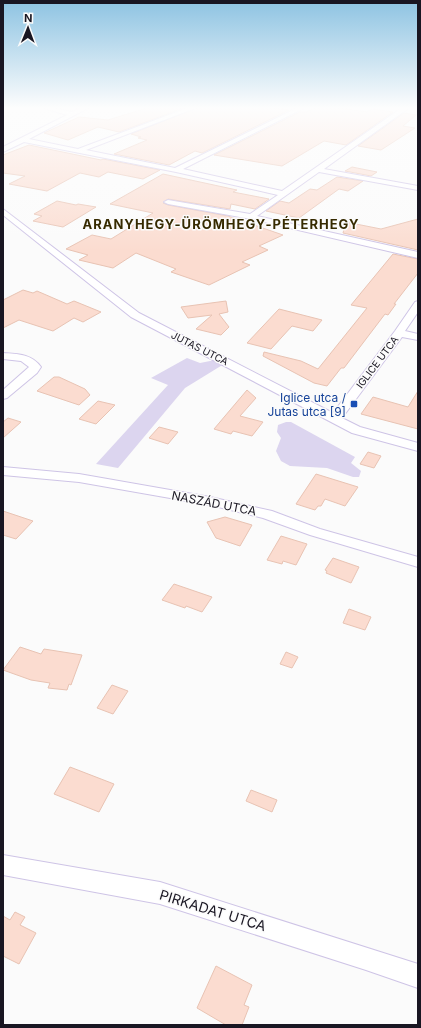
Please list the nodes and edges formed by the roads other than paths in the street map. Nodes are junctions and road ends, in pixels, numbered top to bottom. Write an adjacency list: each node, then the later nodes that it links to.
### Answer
1 (104, 155): 4 (street)
2 (206, 155): 4 (street)
3 (339, 155): 5 (street)
4 (176, 170): 7 (street)
5 (318, 170): 6 (street); 7 (street)
6 (418, 188)
7 (284, 194): 10 (street)
8 (168, 202): 10 (street)
9 (3, 211): 17 (street, JUTAS UTCA)
10 (251, 217): 11 (street)
11 (418, 255)
12 (418, 304): 13 (street, IGLICE UTCA)
13 (399, 333): 14 (street); 17 (street, IGLICE UTCA)
14 (418, 337)
15 (3, 356): 16 (street)
16 (3, 396)
17 (335, 419): 18 (street, JUTAS UTCA)
18 (418, 447)
19 (3, 471): 20 (street, NASZÁD UTCA)
20 (418, 562)
21 (3, 866): 22 (street, PIRKADAT UTCA)
22 (418, 976)

